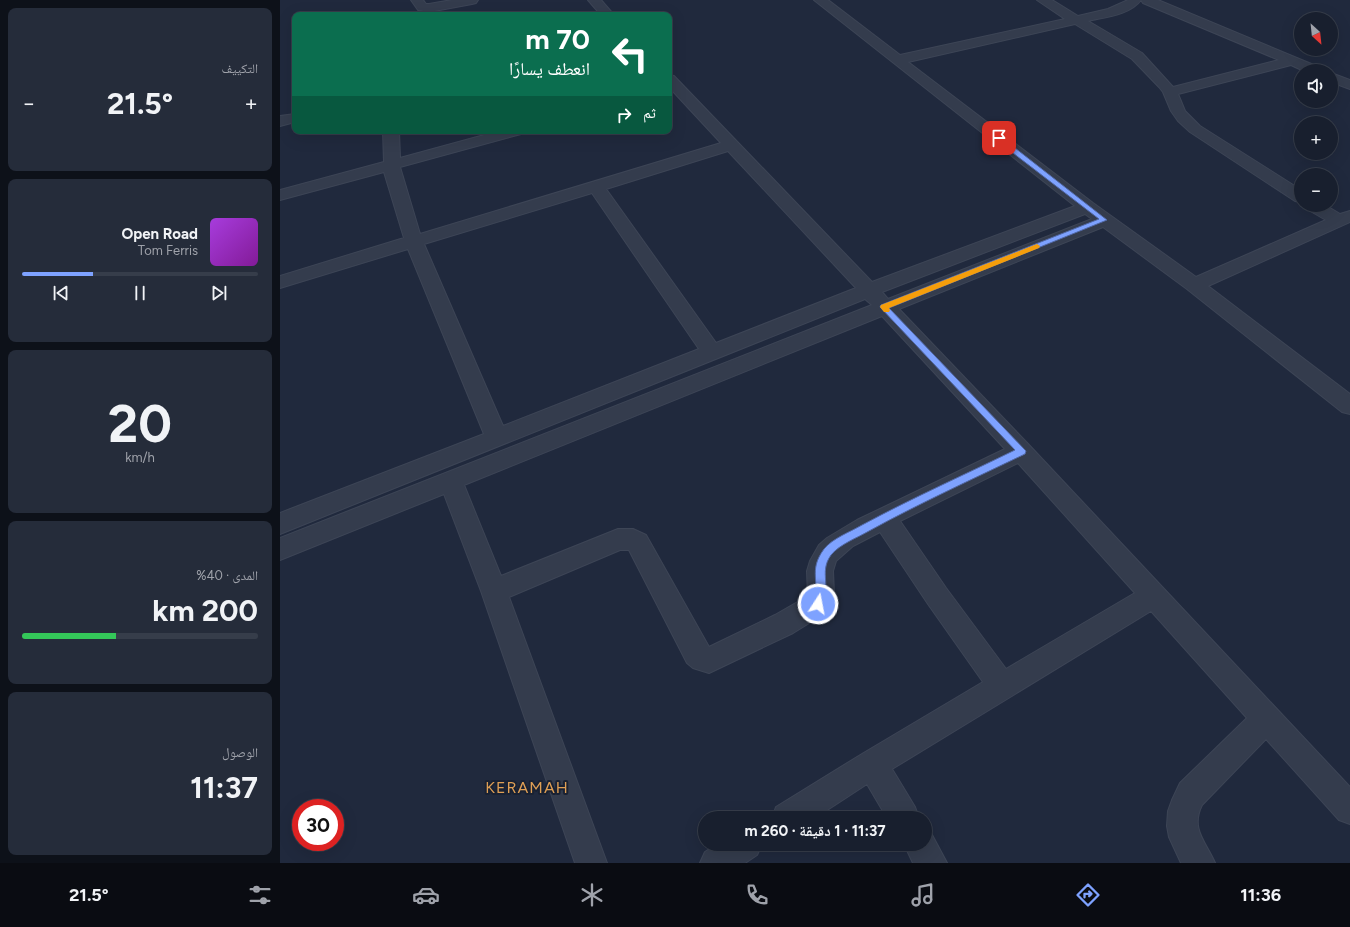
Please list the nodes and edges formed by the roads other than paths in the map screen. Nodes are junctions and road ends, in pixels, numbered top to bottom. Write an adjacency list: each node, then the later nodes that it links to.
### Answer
1 (417, 0): 2 (street)
2 (472, 0)
3 (594, 0): 8 (street)
4 (1043, 0): 9 (street)
5 (1134, 0): 9 (street)
6 (1147, 0): 11 (street)
7 (827, 1): 10 (street)
8 (605, 12)
9 (1078, 21): 10 (street); 16 (street)
10 (898, 60): 26 (street)
11 (1292, 61): 12 (street); 16 (street)
12 (1299, 64)
13 (1338, 80): 14 (street)
14 (1350, 85)
15 (672, 86): 21 (street)
16 (1170, 92): 24 (street)
17 (292, 119): 18 (street)
18 (280, 121)
19 (391, 134): 22 (street)
20 (505, 134): 22 (street)
21 (732, 145): 23 (street); 33 (street)
22 (392, 164): 25 (street); 30 (street)
23 (596, 186): 30 (street); 34 (street)
24 (1294, 193)
25 (280, 195)
26 (1087, 207): 29 (street); 33 (street)
27 (1330, 212): 28 (street)
28 (1344, 218): 32 (street)
29 (1104, 220): 32 (street); 33 (street)
30 (414, 242): 31 (street); 36 (street)
31 (280, 282)
32 (1194, 285): 35 (street)
33 (876, 298): 34 (street); 37 (street); 38 (street)
34 (712, 353): 36 (street)
35 (1350, 406)
36 (497, 438): 40 (street)
37 (1021, 451): 39 (street); 43 (street)
38 (451, 481): 41 (street); 42 (street)
39 (884, 518): 42 (street); 44 (street)
40 (280, 524)
41 (280, 549)
42 (494, 591): 52 (street)
43 (1153, 596): 44 (street); 45 (street)
44 (1002, 686): 46 (street)
45 (1266, 719): 47 (street); 55 (street)
46 (872, 764): 48 (street); 49 (street)
47 (1350, 809)
48 (798, 811)
49 (900, 811)
50 (735, 851): 53 (street)
51 (924, 851): 54 (street)
52 (591, 863)
53 (716, 863)
54 (931, 863)
55 (1199, 863)

